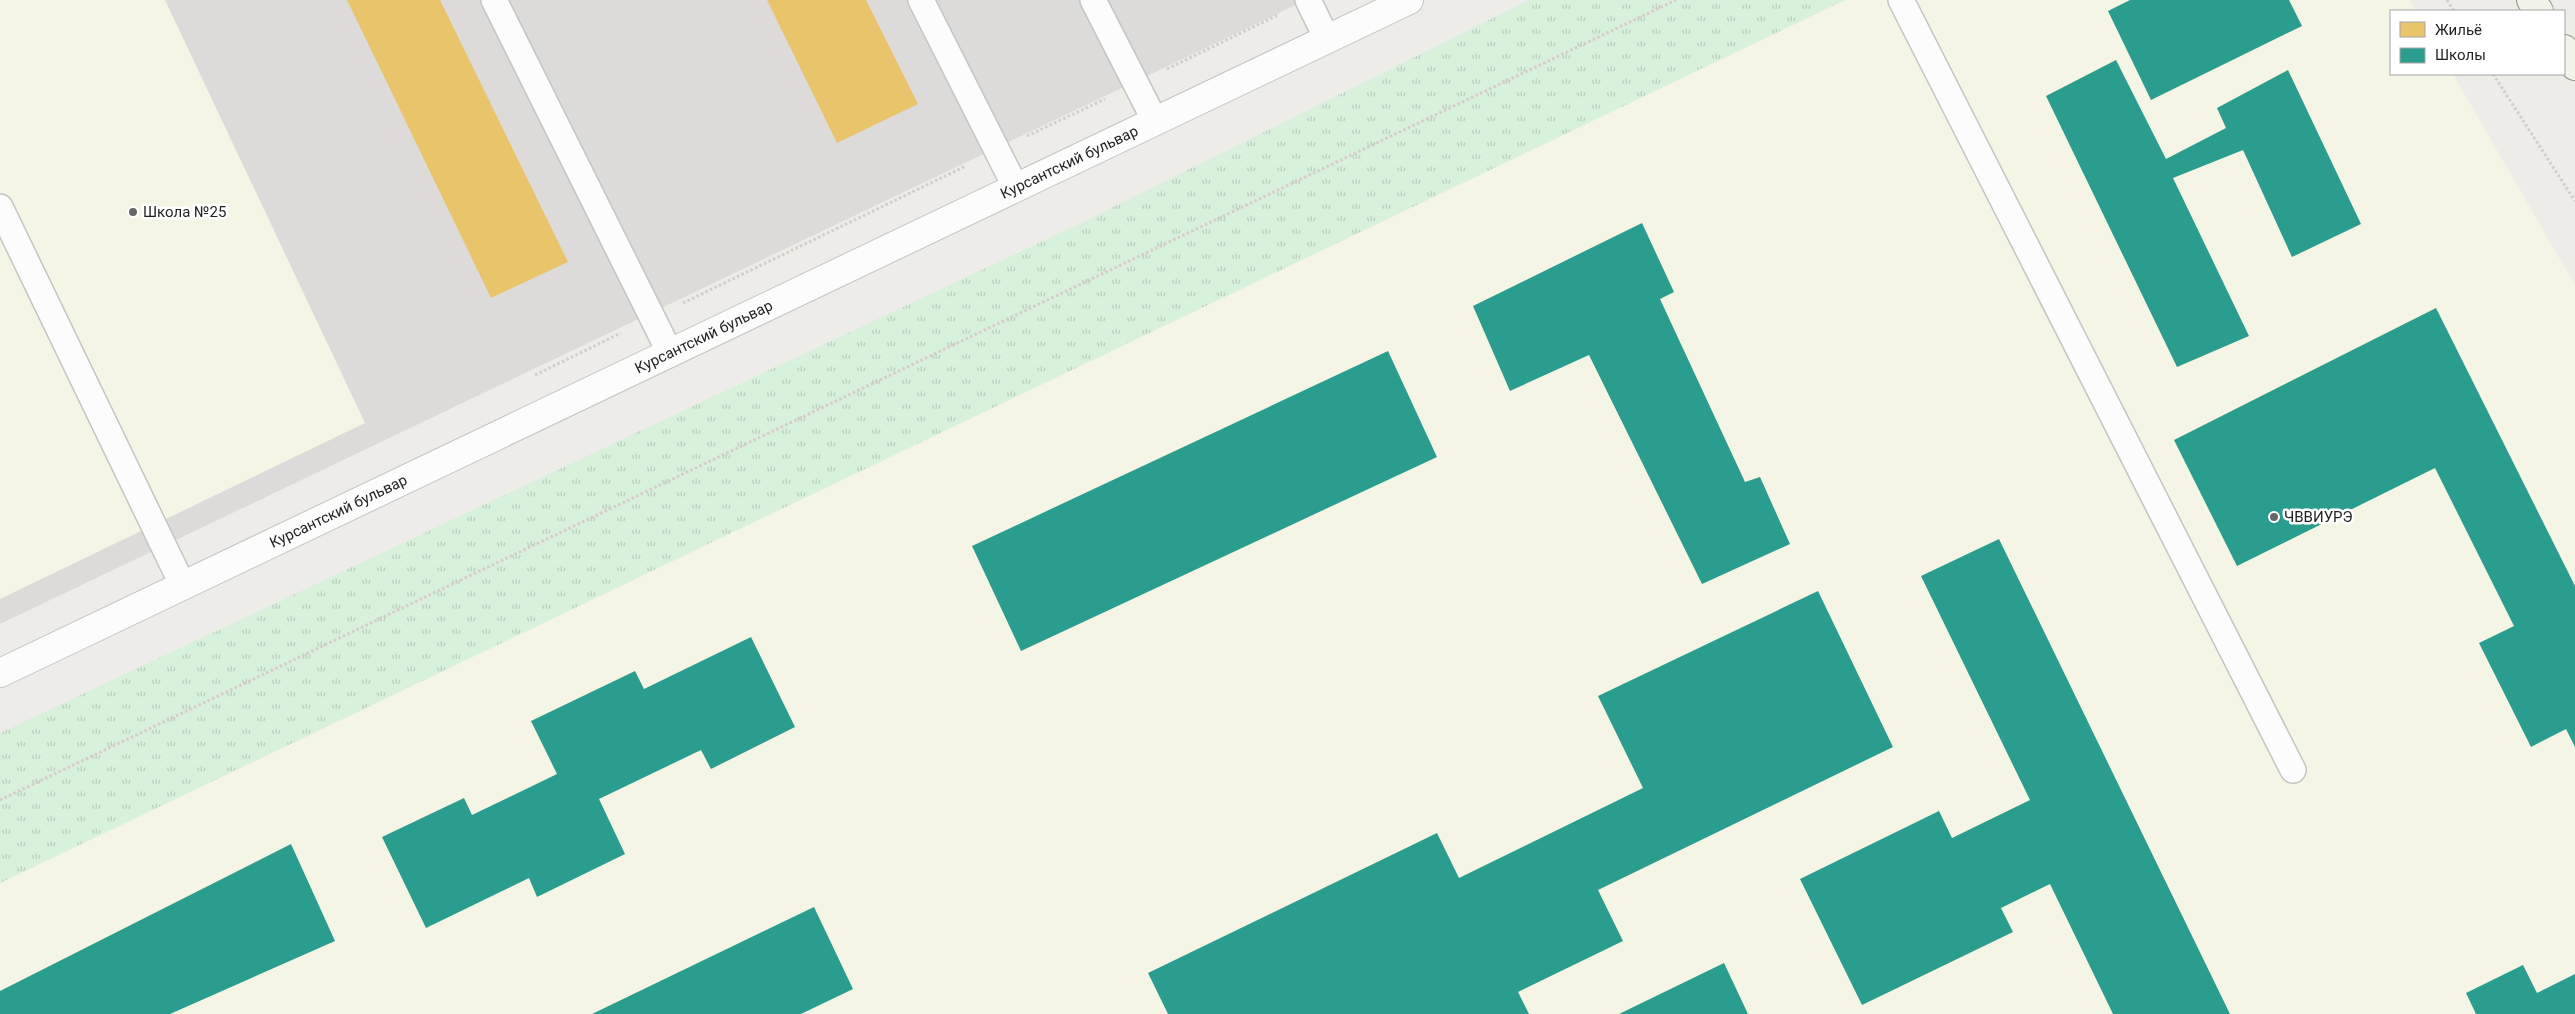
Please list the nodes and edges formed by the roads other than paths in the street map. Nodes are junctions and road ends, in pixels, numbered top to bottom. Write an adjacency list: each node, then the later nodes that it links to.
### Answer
1 (494, 0): 13 (lane)
2 (921, 0): 11 (lane)
3 (1093, 0): 10 (lane)
4 (1308, 0): 7 (lane)
5 (1409, 0): 7 (street, Курсантский бульвар)
6 (1901, 0): 16 (lane)
7 (1327, 39): 10 (street, Курсантский бульвар)
8 (2565, 51): 9 (main road)
9 (2575, 66)
10 (1155, 121): 11 (street, Курсантский бульвар)
11 (1016, 188): 13 (street, Курсантский бульвар)
12 (0, 207): 14 (lane)
13 (670, 353): 14 (street, Курсантский бульвар)
14 (183, 586): 15 (street, Курсантский бульвар)
15 (0, 673)
16 (2293, 770)

